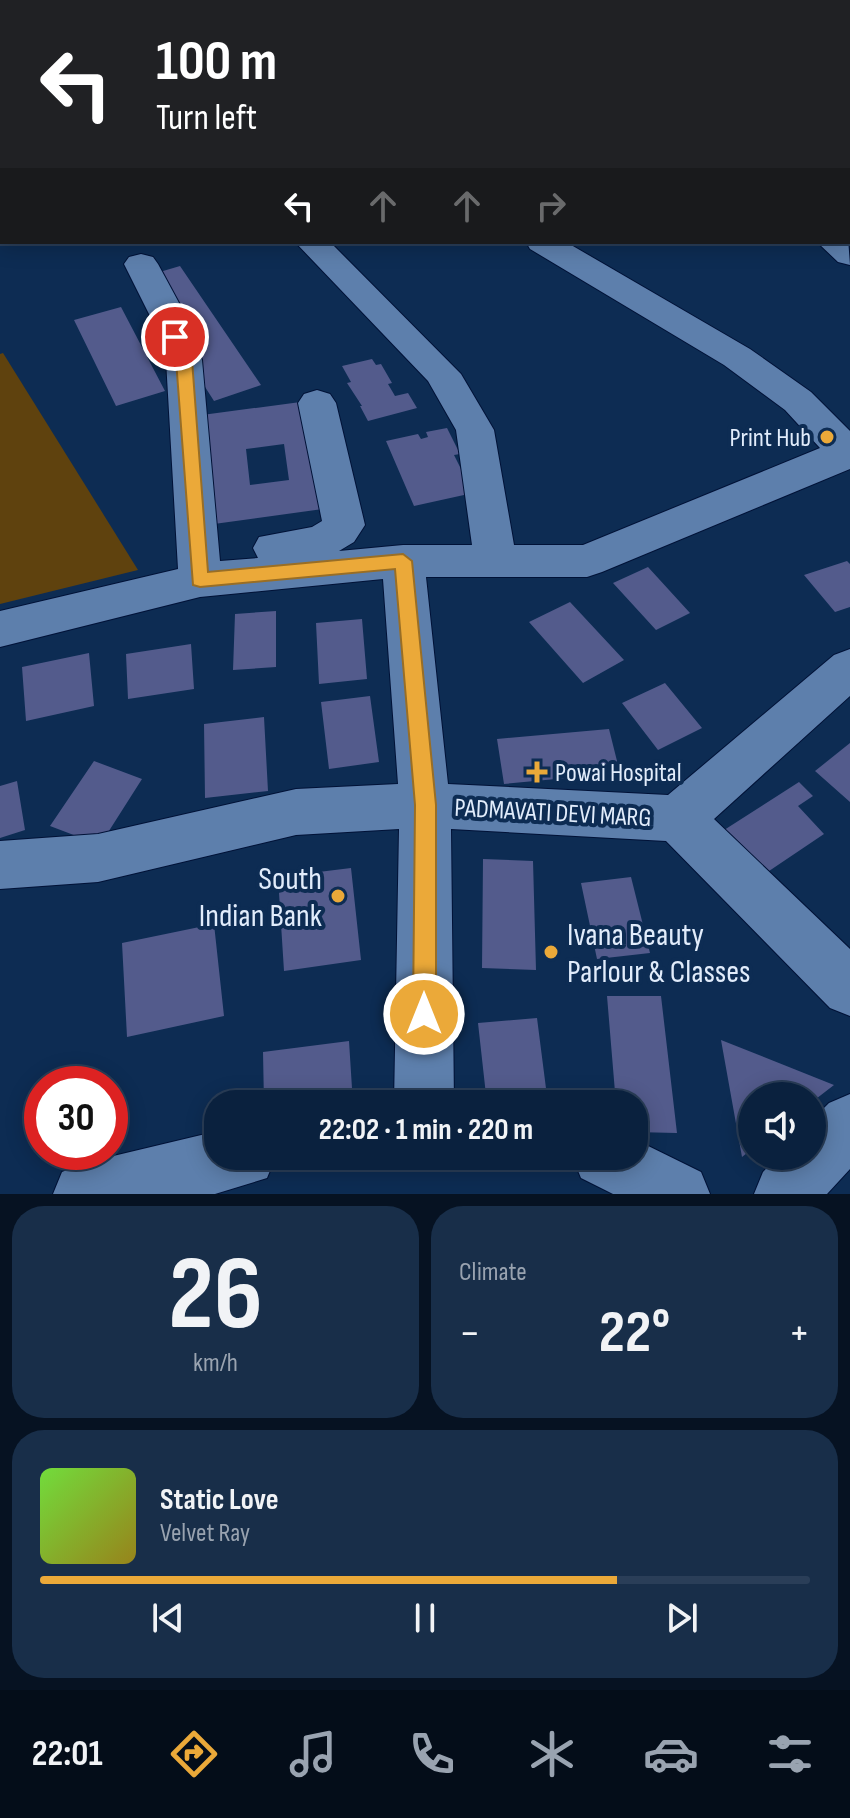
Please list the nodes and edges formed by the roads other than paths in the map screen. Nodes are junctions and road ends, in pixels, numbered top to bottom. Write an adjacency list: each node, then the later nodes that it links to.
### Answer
1 (313, 244): 8 (street)
2 (545, 244): 5 (street)
3 (141, 264): 9 (street)
4 (317, 403): 6 (street)
5 (848, 454): 8 (street)
6 (269, 557): 7 (street); 9 (street)
7 (403, 561): 8 (street); 12 (street)
8 (496, 563)
9 (200, 580): 10 (street)
10 (0, 629)
11 (850, 668): 13 (street)
12 (425, 805): 13 (street, PADMAVATI DEVI MARG); 14 (street, PADMAVATI DEVI MARG); 16 (street)
13 (678, 819): 15 (street, PADMAVATI DEVI MARG)
14 (0, 865)
15 (850, 988)
16 (424, 1090)
17 (850, 1124): 22 (street)
18 (204, 1166): 20 (street)
19 (631, 1170): 21 (street)
20 (84, 1194)
21 (679, 1194)
22 (785, 1194)

